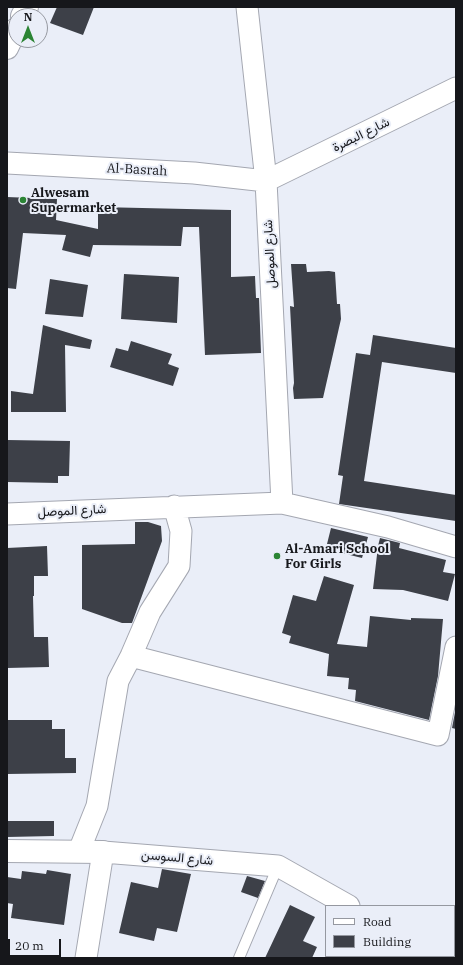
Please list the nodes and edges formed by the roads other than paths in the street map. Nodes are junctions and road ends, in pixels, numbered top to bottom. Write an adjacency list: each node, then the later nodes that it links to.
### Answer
1 (247, 7): 4 (street, شارع الموصل)
2 (456, 88): 4 (street, شارع البصرة)
3 (7, 163): 4 (street, Al-Basrah)
4 (266, 182): 5 (street, شارع الموصل)
5 (282, 502): 6 (street, شارع الموصل); 8 (street, شارع الموصل)
6 (174, 506): 7 (street, شارع الموصل); 10 (street)
7 (7, 514)
8 (456, 547)
9 (456, 647): 11 (street)
10 (130, 656): 11 (street); 13 (street)
11 (447, 736)
12 (7, 851): 13 (street)
13 (79, 851): 14 (street)
14 (103, 852): 15 (street, شارع السوسن); 17 (street)
15 (278, 866): 16 (street, شارع السوسن); 18 (lane)
16 (347, 905)
17 (86, 958)
18 (239, 958)

